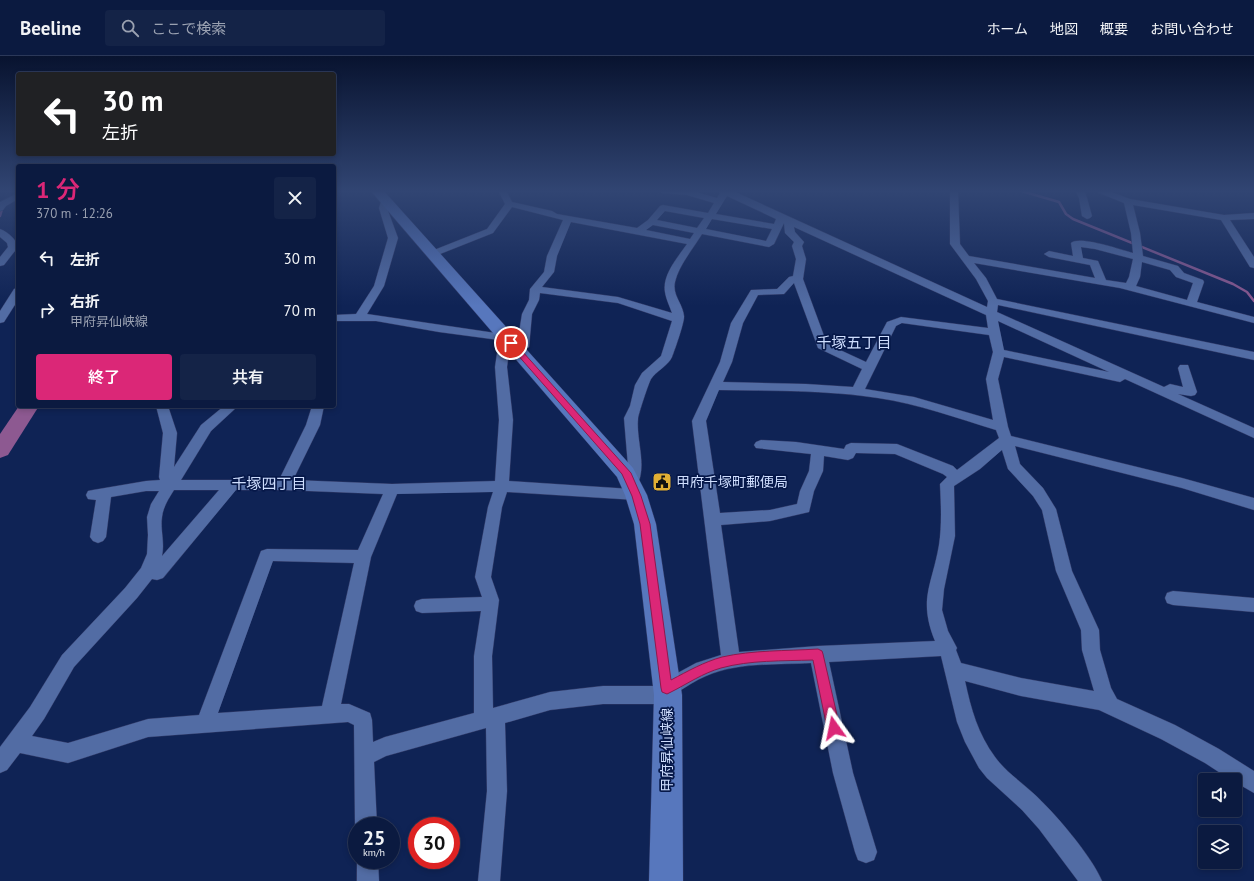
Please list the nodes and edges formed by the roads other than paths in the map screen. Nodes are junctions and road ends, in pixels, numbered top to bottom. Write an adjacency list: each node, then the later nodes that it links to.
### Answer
1 (390, 228): 34 (street)
2 (410, 228): 19 (main road, 甲府昇仙峡線)
3 (492, 228): 19 (street)
4 (564, 228): 29 (street)
5 (623, 228): 15 (street)
6 (642, 228): 15 (street)
7 (683, 228): 17 (street)
8 (702, 228): 17 (street)
9 (779, 228): 17 (street)
10 (786, 228): 26 (street)
11 (796, 228): 32 (street)
12 (956, 228): 21 (street)
13 (1134, 228): 22 (street)
14 (1231, 228): 25 (street)
15 (638, 231): 18 (street)
16 (0, 232): 24 (street)
17 (700, 232): 18 (street)
18 (693, 242): 36 (street)
19 (432, 254): 40 (main road, 甲府昇仙峡線)
20 (1049, 254): 23 (street)
21 (965, 258): 27 (street); 32 (street)
22 (1138, 258): 23 (street); 28 (street); 31 (street)
23 (1078, 260): 27 (street)
24 (0, 263)
25 (1254, 265)
26 (798, 279): 43 (street); 46 (street)
27 (1101, 281): 28 (street)
28 (1130, 287): 31 (street)
29 (535, 289): 36 (street); 40 (street)
30 (16, 293): 33 (street)
31 (1191, 304): 38 (street)
32 (992, 307): 39 (street); 42 (street); 45 (street)
33 (4, 309): 37 (street)
34 (360, 317): 35 (street); 40 (street)
35 (336, 318)
36 (678, 319): 61 (street)
37 (0, 320)
38 (1254, 320)
39 (994, 332): 41 (street); 43 (street)
40 (511, 343): 59 (street); 61 (main road, 甲府昇仙峡線)
41 (999, 352): 45 (street); 51 (street)
42 (1254, 356)
43 (869, 368): 47 (street)
44 (1184, 368): 45 (street)
45 (1145, 383): 52 (street)
46 (715, 386): 47 (street); 63 (street)
47 (857, 392): 51 (street)
48 (163, 408): 56 (street)
49 (230, 408): 56 (street)
50 (317, 408): 58 (street)
51 (1004, 433): 55 (street); 62 (street); 76 (street)
52 (1254, 433)
53 (761, 445): 54 (street)
54 (818, 451): 55 (street); 63 (street)
55 (956, 478): 71 (street)
56 (170, 485): 57 (street); 64 (street); 66 (street)
57 (232, 485): 58 (street); 66 (street)
58 (284, 485): 60 (street)
59 (502, 486): 60 (street); 61 (street); 68 (street)
60 (392, 489): 65 (street)
61 (634, 490): 75 (main road, 甲府昇仙峡線)
62 (1254, 504)
63 (713, 519): 73 (street)
64 (98, 537)
65 (363, 557): 77 (street); 79 (street)
66 (148, 572): 80 (street)
67 (1173, 598): 69 (street)
68 (490, 604): 70 (street); 78 (street)
69 (1254, 605)
70 (422, 606)
71 (948, 648): 72 (street); 74 (street)
72 (818, 654): 73 (street); 85 (street)
73 (731, 661): 75 (street)
74 (954, 670): 76 (street); 90 (street)
75 (667, 691): 78 (street); 89 (main road, 甲府昇仙峡線)
76 (1111, 706): 83 (street)
77 (330, 714): 79 (street); 81 (street)
78 (490, 718): 81 (street); 88 (street)
79 (205, 724): 80 (street)
80 (16, 742): 82 (street)
81 (364, 756): 84 (street)
82 (0, 763)
83 (1254, 783)
84 (366, 817)
85 (866, 852)
86 (368, 869): 87 (street)
87 (368, 881)
88 (489, 881)
89 (666, 881)
90 (1091, 881)

